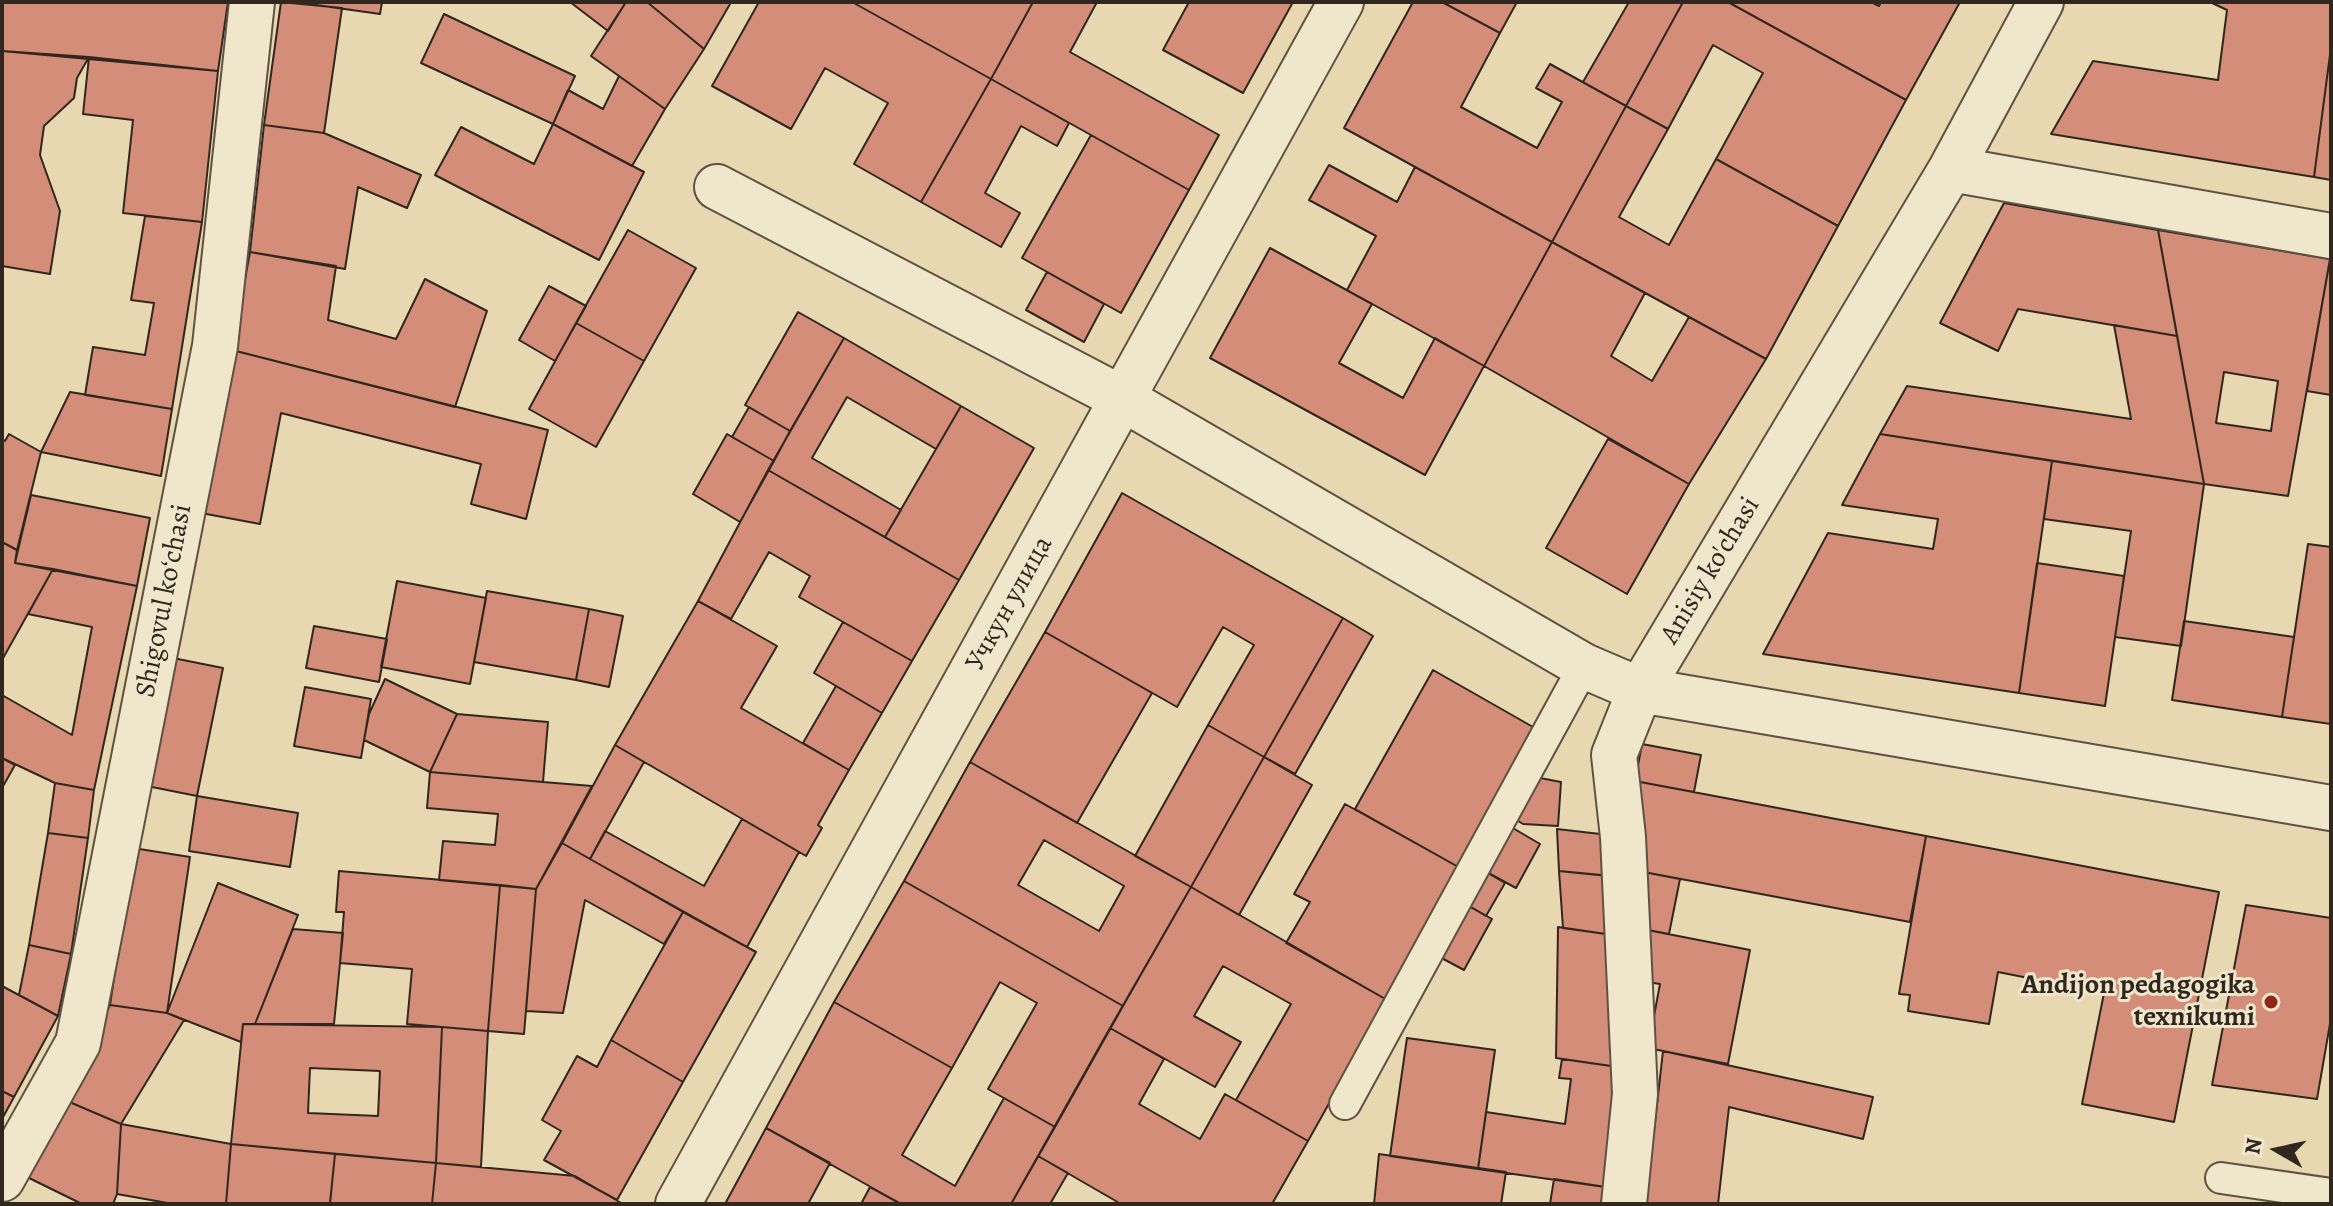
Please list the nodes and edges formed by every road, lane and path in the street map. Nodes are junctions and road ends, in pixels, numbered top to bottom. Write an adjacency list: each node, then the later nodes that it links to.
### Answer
1 (252, 2): 13 (street, Shigovul koʻchasi)
2 (1341, 2): 7 (street, Учкун улица)
3 (2041, 2): 4 (street, Anisiy ko'chasi)
4 (1951, 169): 6 (street); 9 (street, Anisiy ko'chasi)
5 (717, 187): 7 (street)
6 (2331, 236)
7 (1123, 399): 8 (street); 15 (street, Учкун улица)
8 (1584, 666): 9 (street); 11 (lane)
9 (1640, 690): 10 (street); 16 (street, Anisiy ko'chasi)
10 (2331, 808)
11 (1345, 1104)
12 (2221, 1178): 14 (lane)
13 (2, 1179)
14 (2331, 1194)
15 (678, 1204)
16 (1624, 1204)

